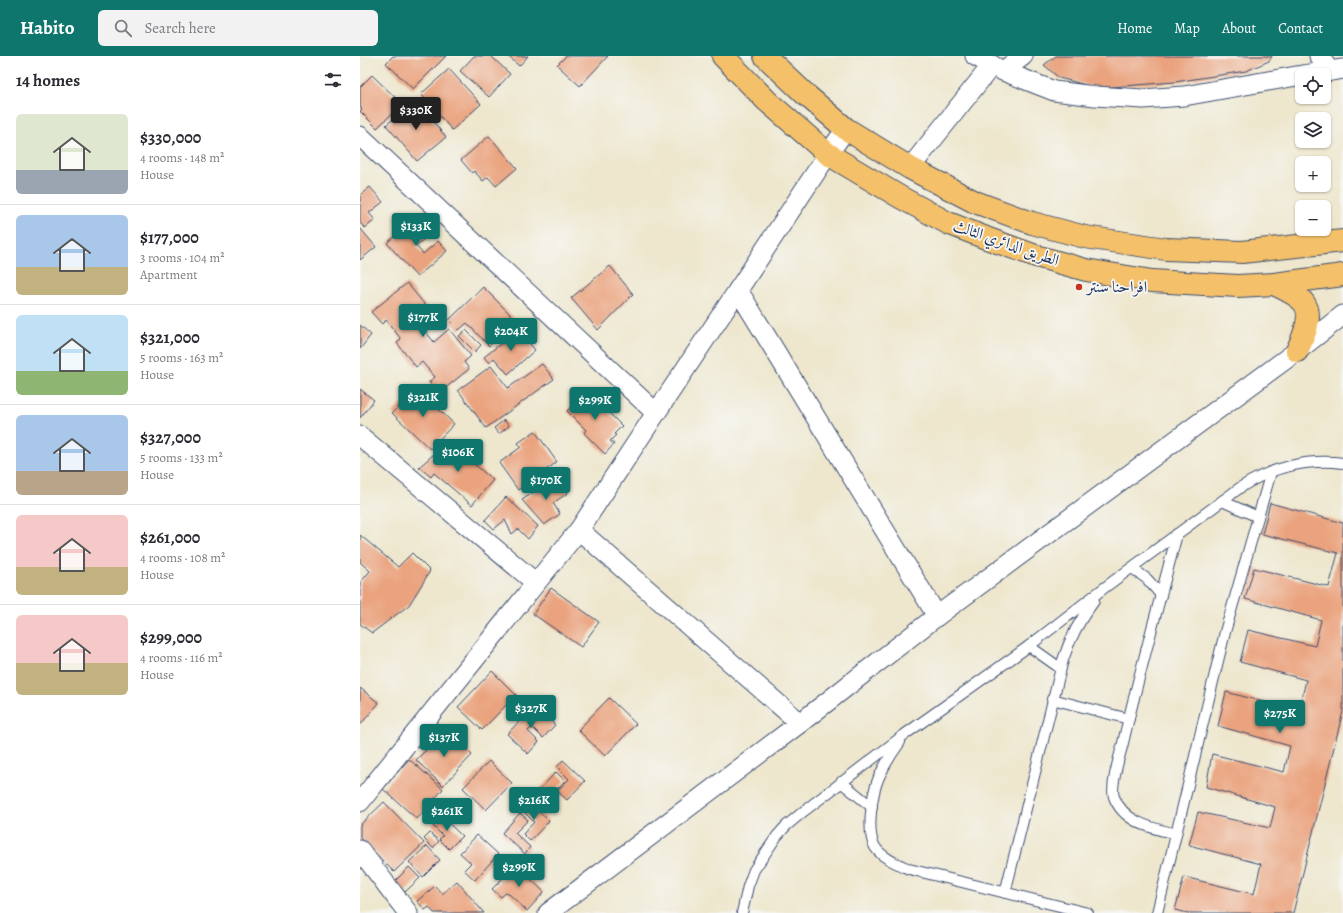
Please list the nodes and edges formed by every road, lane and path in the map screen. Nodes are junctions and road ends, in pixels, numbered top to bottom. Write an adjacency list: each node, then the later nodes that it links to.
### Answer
1 (723, 56): 9 (main road, الطريق الدائري الثالث)
2 (765, 56): 7 (main road, الطريق الدائري الثالث)
3 (975, 56): 5 (street)
4 (1023, 56): 5 (street)
5 (997, 68): 6 (street); 10 (street)
6 (1295, 76)
7 (846, 129): 9 (street); 10 (main road, الطريق الدائري الثالث)
8 (360, 136): 17 (street)
9 (828, 154): 13 (main road, الطريق الدائري الثالث); 14 (street)
10 (910, 168): 11 (main road, الطريق الدائري الثالث)
11 (1343, 241)
12 (1343, 275): 13 (main road, الطريق الدائري الثالث)
13 (1274, 284): 16 (main road)
14 (738, 290): 17 (street); 29 (street)
15 (1343, 315): 16 (street)
16 (1297, 351): 29 (street)
17 (656, 413): 23 (street)
18 (360, 436): 26 (street)
19 (1343, 463): 20 (lane)
20 (1271, 472): 21 (lane); 22 (lane)
21 (1222, 501): 22 (lane); 24 (lane)
22 (1258, 517): 39 (lane)
23 (579, 530): 26 (street); 34 (street)
24 (1177, 534): 25 (lane); 28 (lane)
25 (1132, 568): 27 (lane); 28 (lane)
26 (536, 583): 37 (street)
27 (1104, 588): 30 (lane); 31 (lane)
28 (1161, 595): 33 (lane)
29 (937, 616): 34 (street)
30 (1029, 646): 31 (lane); 35 (lane)
31 (1060, 668): 32 (lane)
32 (1052, 700): 33 (lane); 41 (lane)
33 (1128, 719): 39 (lane)
34 (800, 723): 43 (street)
35 (904, 736): 36 (lane); 38 (lane)
36 (841, 782): 38 (lane); 44 (lane)
37 (360, 802)
38 (872, 807): 41 (lane)
39 (1176, 834): 46 (lane)
40 (360, 850): 42 (street)
41 (1005, 893): 45 (lane)
42 (408, 913)
43 (548, 913)
44 (742, 913)
45 (1088, 913)
46 (1157, 913)

